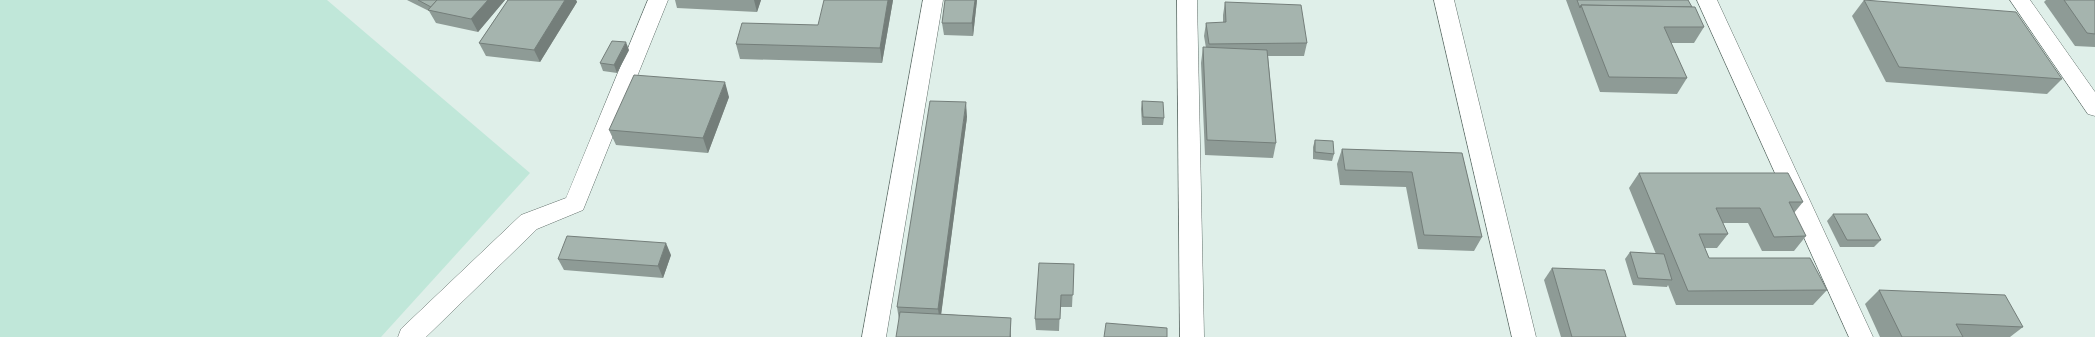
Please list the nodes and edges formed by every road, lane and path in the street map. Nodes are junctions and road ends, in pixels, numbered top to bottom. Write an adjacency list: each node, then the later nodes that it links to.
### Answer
1 (658, 0): 8 (street)
2 (933, 0): 9 (street)
3 (1187, 0): 10 (street)
4 (1444, 0): 11 (street)
5 (1707, 0): 12 (street)
6 (2020, 0): 7 (street)
7 (2095, 108)
8 (410, 337)
9 (874, 337)
10 (1192, 337)
11 (1524, 337)
12 (1861, 337)

